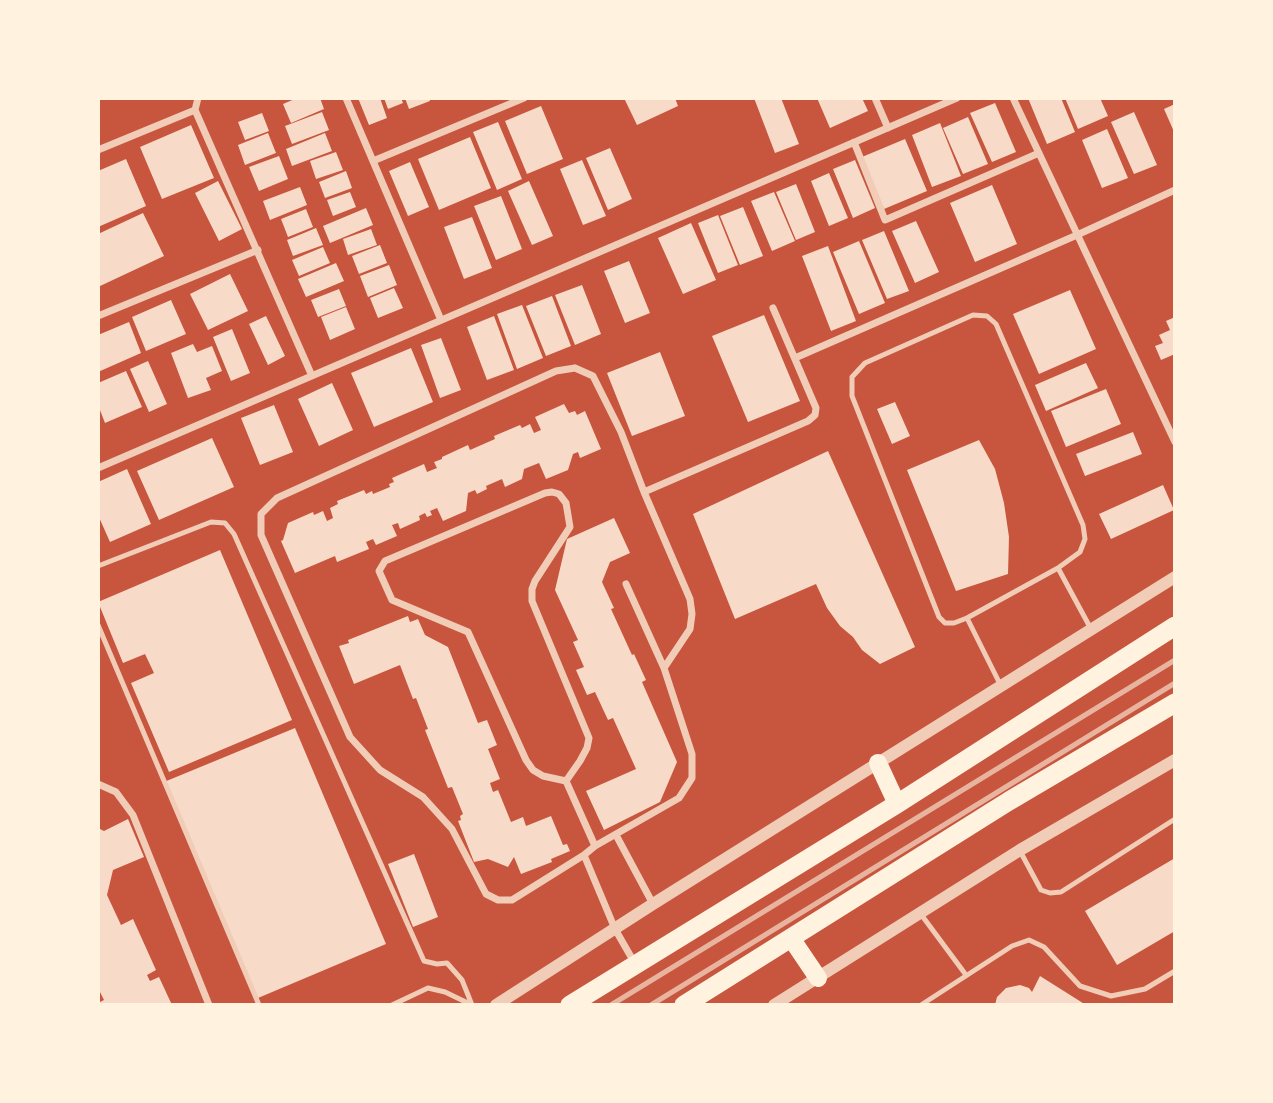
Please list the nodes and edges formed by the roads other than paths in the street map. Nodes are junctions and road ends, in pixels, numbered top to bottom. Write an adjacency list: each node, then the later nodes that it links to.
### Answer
1 (198, 98): 7 (street)
2 (346, 98): 12 (street)
3 (524, 98): 12 (street)
4 (875, 98): 8 (street)
5 (957, 98): 8 (street)
6 (1013, 98): 11 (street)
7 (195, 110): 10 (street); 15 (street)
8 (888, 128): 9 (street)
9 (854, 142): 11 (street); 18 (street)
10 (98, 150)
11 (1039, 153): 14 (street)
12 (373, 161): 18 (street)
13 (1175, 190): 14 (street)
14 (1077, 235): 19 (street); 21 (street)
15 (258, 250): 17 (street); 20 (street)
16 (773, 308): 19 (street)
17 (98, 316)
18 (441, 320): 20 (street)
19 (794, 358): 23 (street)
20 (312, 376): 22 (street)
21 (1175, 442)
22 (98, 468)
23 (645, 492): 32 (street); 44 (street)
24 (98, 566): 56 (lane)
25 (1058, 568): 28 (lane); 28 (lane); 31 (lane)
26 (1175, 577): 31 (street)
27 (626, 584): 32 (street)
28 (967, 618): 33 (lane)
29 (98, 625): 54 (lane)
30 (1175, 626): 39 (highway)
31 (1091, 629): 33 (street)
32 (664, 668): 41 (street)
33 (1001, 686): 36 (street)
34 (1175, 703): 48 (highway)
35 (1175, 760): 43 (street)
36 (878, 763): 39 (main road); 45 (street)
37 (566, 781): 37 (street); 42 (street)
38 (98, 784): 53 (street)
39 (897, 804): 49 (highway)
40 (1175, 819): 43 (lane)
41 (616, 835): 42 (street); 45 (street)
42 (595, 846): 44 (street)
43 (1020, 850): 46 (street)
44 (584, 855): 47 (street)
45 (653, 904): 47 (street)
46 (920, 913): 51 (lane); 52 (street)
47 (615, 929): 49 (street); 57 (street)
48 (792, 938): 52 (main road); 59 (highway)
49 (635, 965): 58 (highway)
50 (1175, 971): 51 (lane)
51 (966, 975): 61 (lane)
52 (818, 978): 60 (street)
53 (209, 1005)
54 (259, 1005)
55 (392, 1005): 56 (lane)
56 (472, 1005)
57 (496, 1005)
58 (570, 1005)
59 (684, 1005)
60 (774, 1005)
61 (921, 1005)

